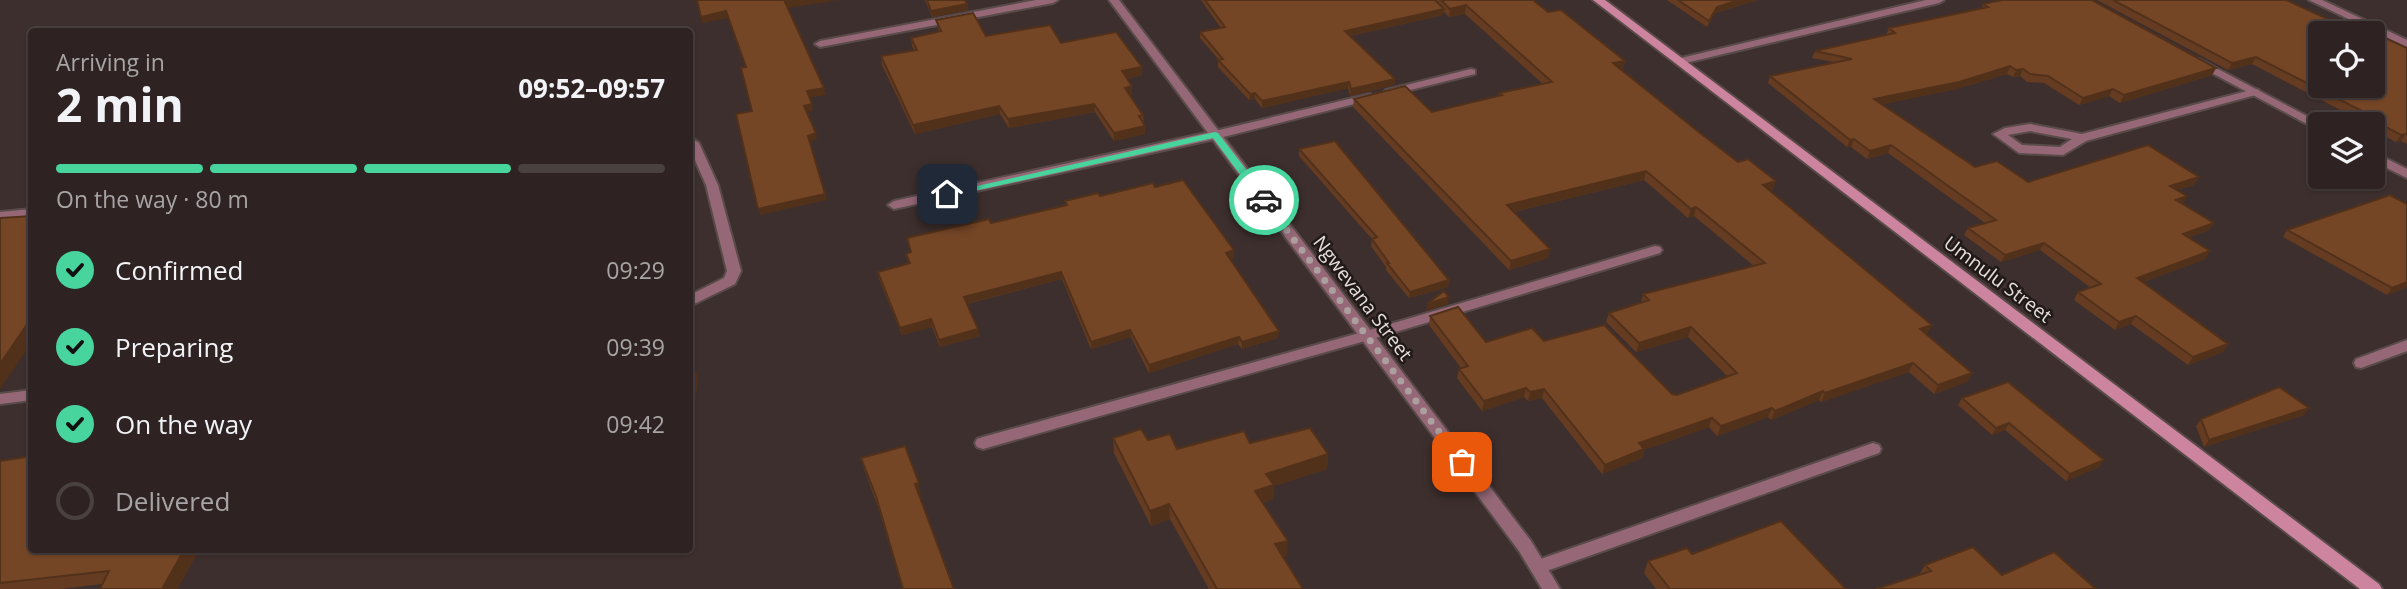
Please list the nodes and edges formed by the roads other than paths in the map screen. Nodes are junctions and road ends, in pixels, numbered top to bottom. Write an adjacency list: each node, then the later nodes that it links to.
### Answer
1 (1054, 0): 6 (street)
2 (1114, 0): 13 (street, Ngwevana Street)
3 (1598, 0): 9 (street, Umnulu Street)
4 (1939, 0): 9 (street)
5 (2314, 0): 7 (street)
6 (821, 44)
7 (2407, 44)
8 (2194, 59): 11 (street)
9 (1681, 61): 32 (street, Umnulu Street)
10 (1471, 72): 13 (street)
11 (2255, 92): 12 (street); 14 (street)
12 (2308, 121)
13 (1215, 135): 18 (street); 23 (street, Ngwevana Street)
14 (2082, 138): 14 (street)
15 (693, 144): 22 (street)
16 (2385, 162): 17 (street)
17 (2407, 174)
18 (894, 205)
19 (28, 213): 20 (street)
20 (0, 216)
21 (1655, 250): 23 (street)
22 (693, 300)
23 (1367, 336): 28 (street); 30 (street, Ngwevana Street)
24 (2407, 345): 25 (street)
25 (2361, 363)
26 (28, 396): 27 (street)
27 (0, 399)
28 (983, 443)
29 (1873, 449): 30 (street)
30 (1538, 567): 31 (street, Ngwevana Street)
31 (1551, 589)
32 (2373, 589)

